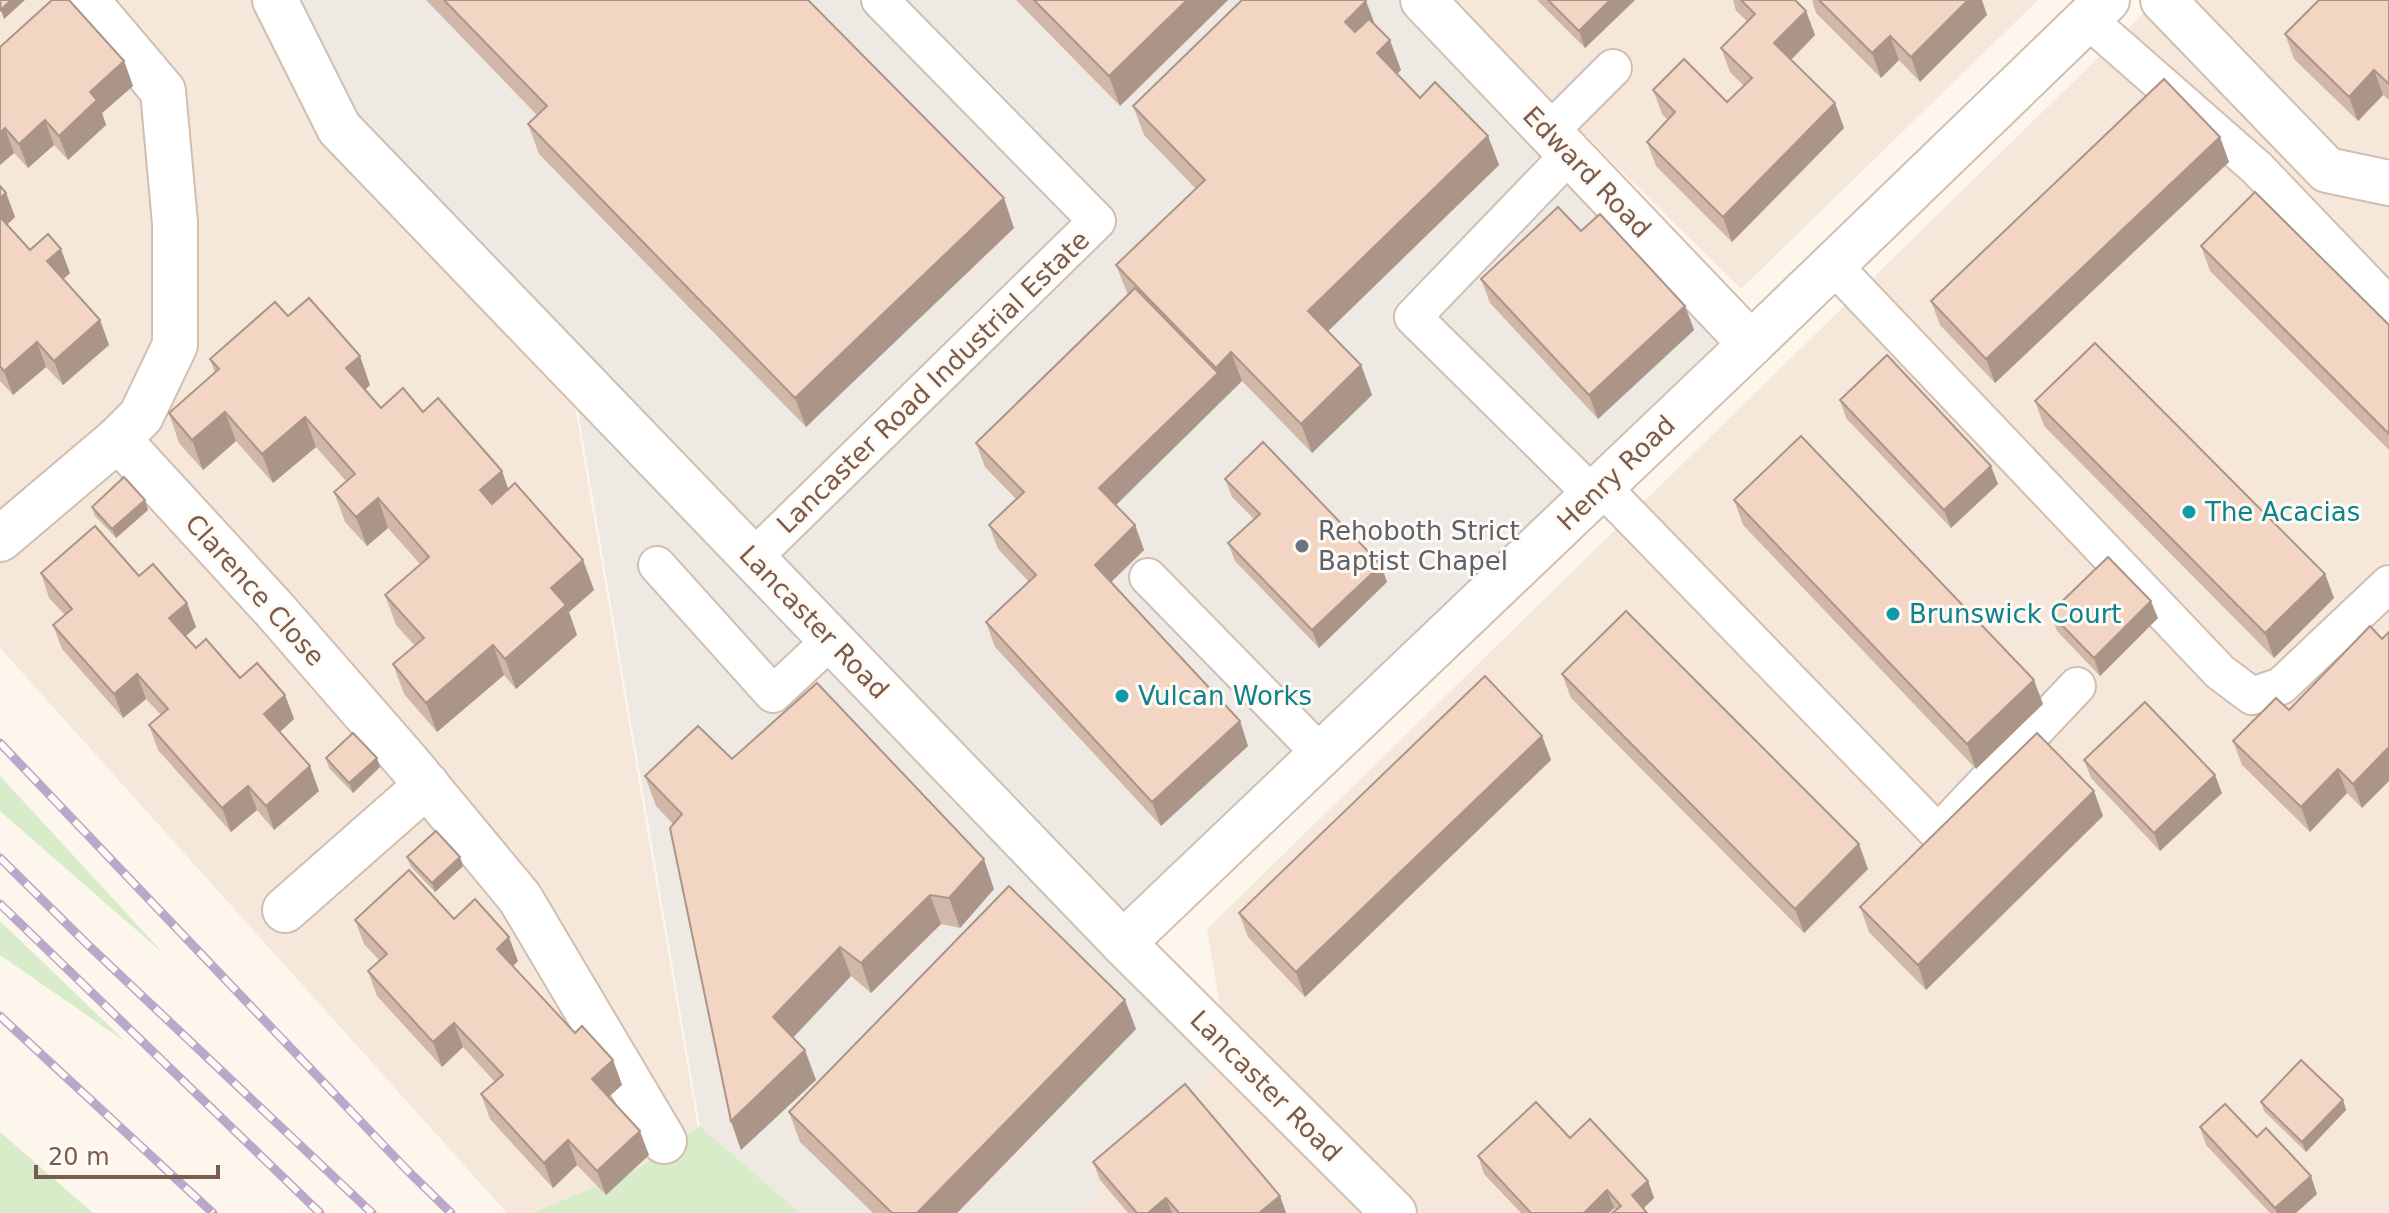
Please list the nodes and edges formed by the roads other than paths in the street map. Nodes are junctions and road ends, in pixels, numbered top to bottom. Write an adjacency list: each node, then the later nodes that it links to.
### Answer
1 (86, 0): 13 (street)
2 (275, 0): 16 (street, Lancaster Road)
3 (880, 0): 16 (lane, Lancaster Road Industrial Estate)
4 (1423, 0): 8 (street, Edward Road)
5 (2163, 0): 9 (street)
6 (2097, 10): 10 (street, Henry Road); 11 (lane)
7 (1613, 68): 8 (lane)
8 (1559, 143): 12 (street, Edward Road); 14 (lane)
9 (2389, 183)
10 (1832, 264): 12 (street, Henry Road); 19 (lane)
11 (2389, 306)
12 (1751, 344): 14 (street, Henry Road)
13 (118, 439): 15 (street); 23 (street, Clarence Close)
14 (1597, 491): 21 (lane); 22 (street, Henry Road)
15 (0, 539)
16 (753, 558): 20 (street, Lancaster Road)
17 (657, 565): 20 (lane)
18 (1148, 577): 22 (lane)
19 (2389, 584)
20 (831, 640): 25 (street, Lancaster Road)
21 (2077, 686)
22 (1321, 754): 25 (street, Henry Road)
23 (427, 785): 24 (street); 26 (street, Clarence Close)
24 (285, 910)
25 (1123, 943): 27 (street, Lancaster Road)
26 (664, 1141)
27 (1394, 1213)

